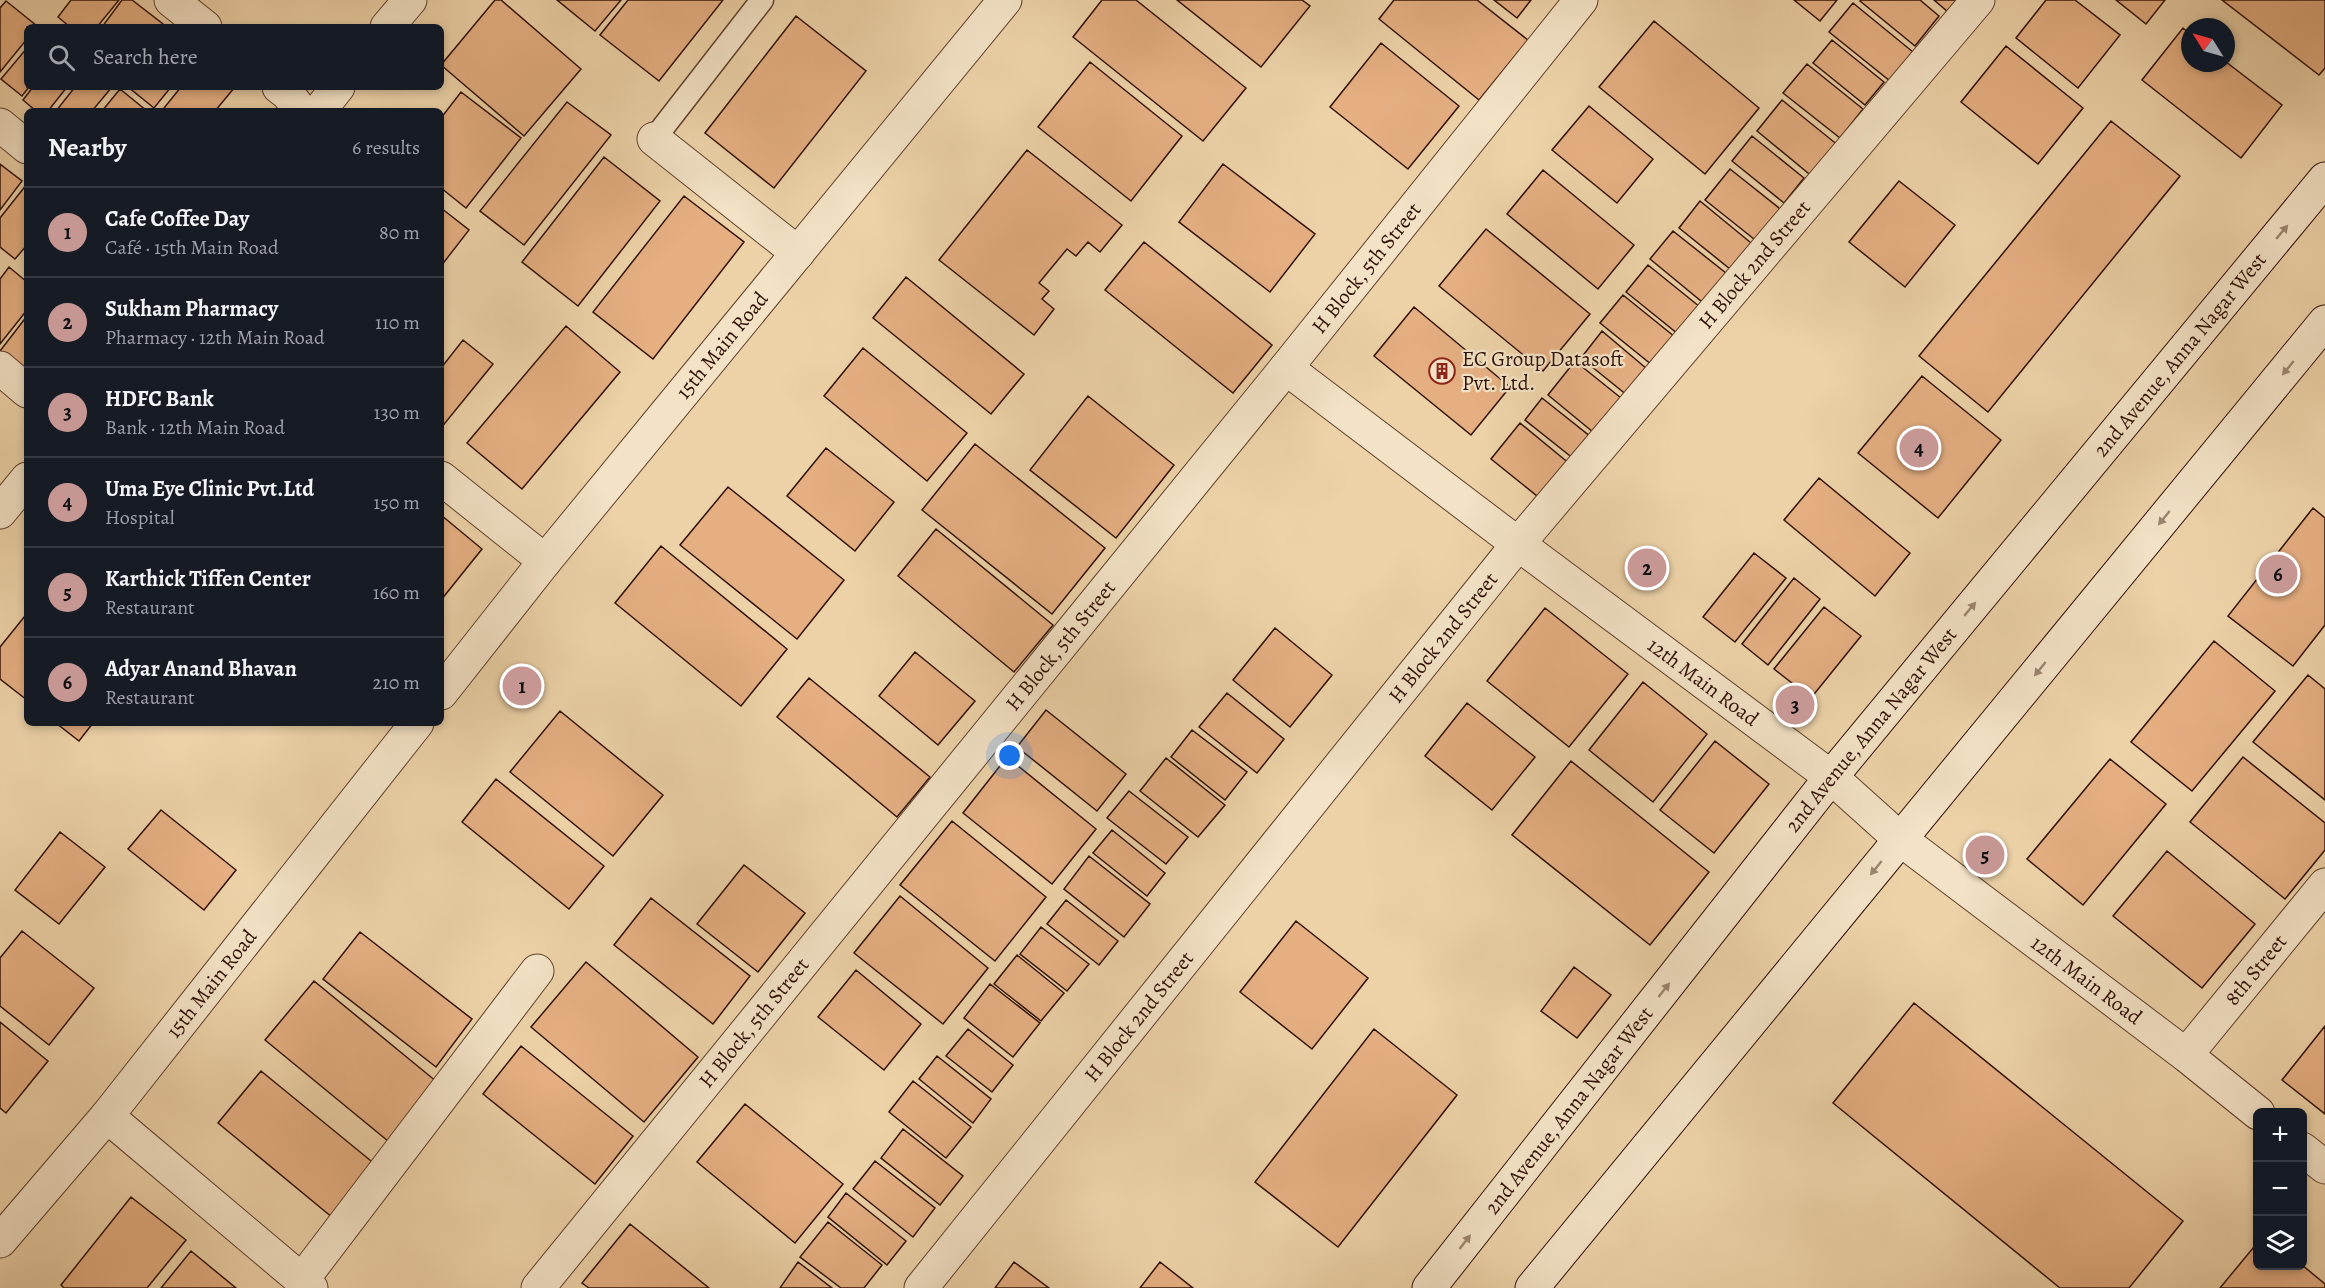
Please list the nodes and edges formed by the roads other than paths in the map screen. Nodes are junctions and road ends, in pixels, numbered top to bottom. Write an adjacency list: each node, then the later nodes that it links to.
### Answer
1 (171, 0): 7 (street)
2 (410, 0): 8 (street)
3 (762, 0): 14 (lane)
4 (1005, 0): 17 (street, 15th Main Road)
5 (1581, 0): 20 (street, H Block, 5th Street)
6 (1978, 0): 25 (street, H Block 2nd Street)
7 (201, 24)
8 (390, 24)
9 (283, 90): 11 (street)
10 (336, 90): 12 (street)
11 (299, 108)
12 (321, 108)
13 (0, 125): 15 (street)
14 (654, 139): 17 (street)
15 (24, 145)
16 (2325, 179): 29 (street, 2nd Avenue, Anna Nagar West, one-way to 16)
17 (798, 254): 26 (street, 15th Main Road)
18 (2325, 322): 30 (street, one-way to 30)
19 (0, 368): 21 (street)
20 (1286, 368): 25 (street, 12th Main Road); 40 (street, H Block, 5th Street)
21 (24, 388)
22 (444, 480): 26 (street)
23 (24, 482): 24 (street)
24 (0, 512)
25 (1518, 544): 29 (street, 12th Main Road); 41 (street, H Block 2nd Street)
26 (545, 561): 27 (street, 15th Main Road)
27 (444, 689)
28 (415, 726): 35 (street, 15th Main Road)
29 (1831, 777): 30 (street, 12th Main Road); 42 (street, 2nd Avenue, Anna Nagar West, one-way to 29)
30 (1899, 839): 33 (street, 12th Main Road); 43 (street, one-way to 43)
31 (2325, 885): 33 (street, 8th Street)
32 (537, 971): 39 (street)
33 (2187, 1055): 34 (street, 12th Main Road)
34 (2253, 1109)
35 (107, 1116): 38 (street, 15th Main Road); 39 (street)
36 (2307, 1153): 37 (street)
37 (2325, 1167)
38 (0, 1241)
39 (307, 1284)
40 (538, 1288)
41 (921, 1288)
42 (1429, 1288)
43 (1532, 1288)

